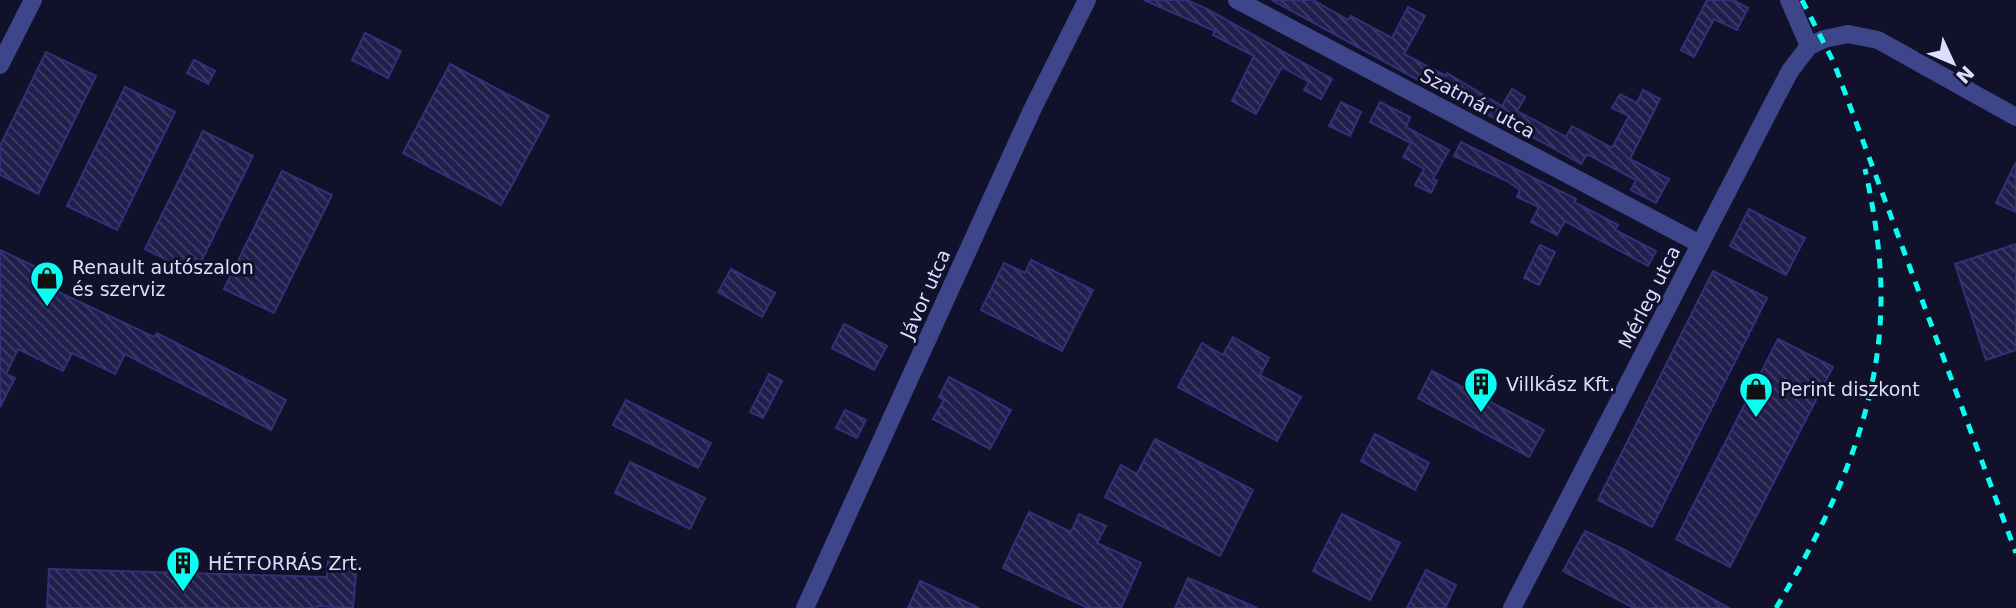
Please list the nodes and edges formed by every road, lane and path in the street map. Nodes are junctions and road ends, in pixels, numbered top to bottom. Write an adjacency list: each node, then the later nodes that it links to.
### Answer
1 (33, 0): 6 (street)
2 (1087, 0): 9 (street, Jávor utca)
3 (1237, 0): 8 (street, Szatmár utca)
4 (1789, 0): 5 (street)
5 (1809, 46): 7 (street); 8 (street, Mérleg utca)
6 (0, 65)
7 (2016, 117)
8 (1700, 244): 10 (street, Mérleg utca)
9 (805, 608)
10 (1512, 608)

